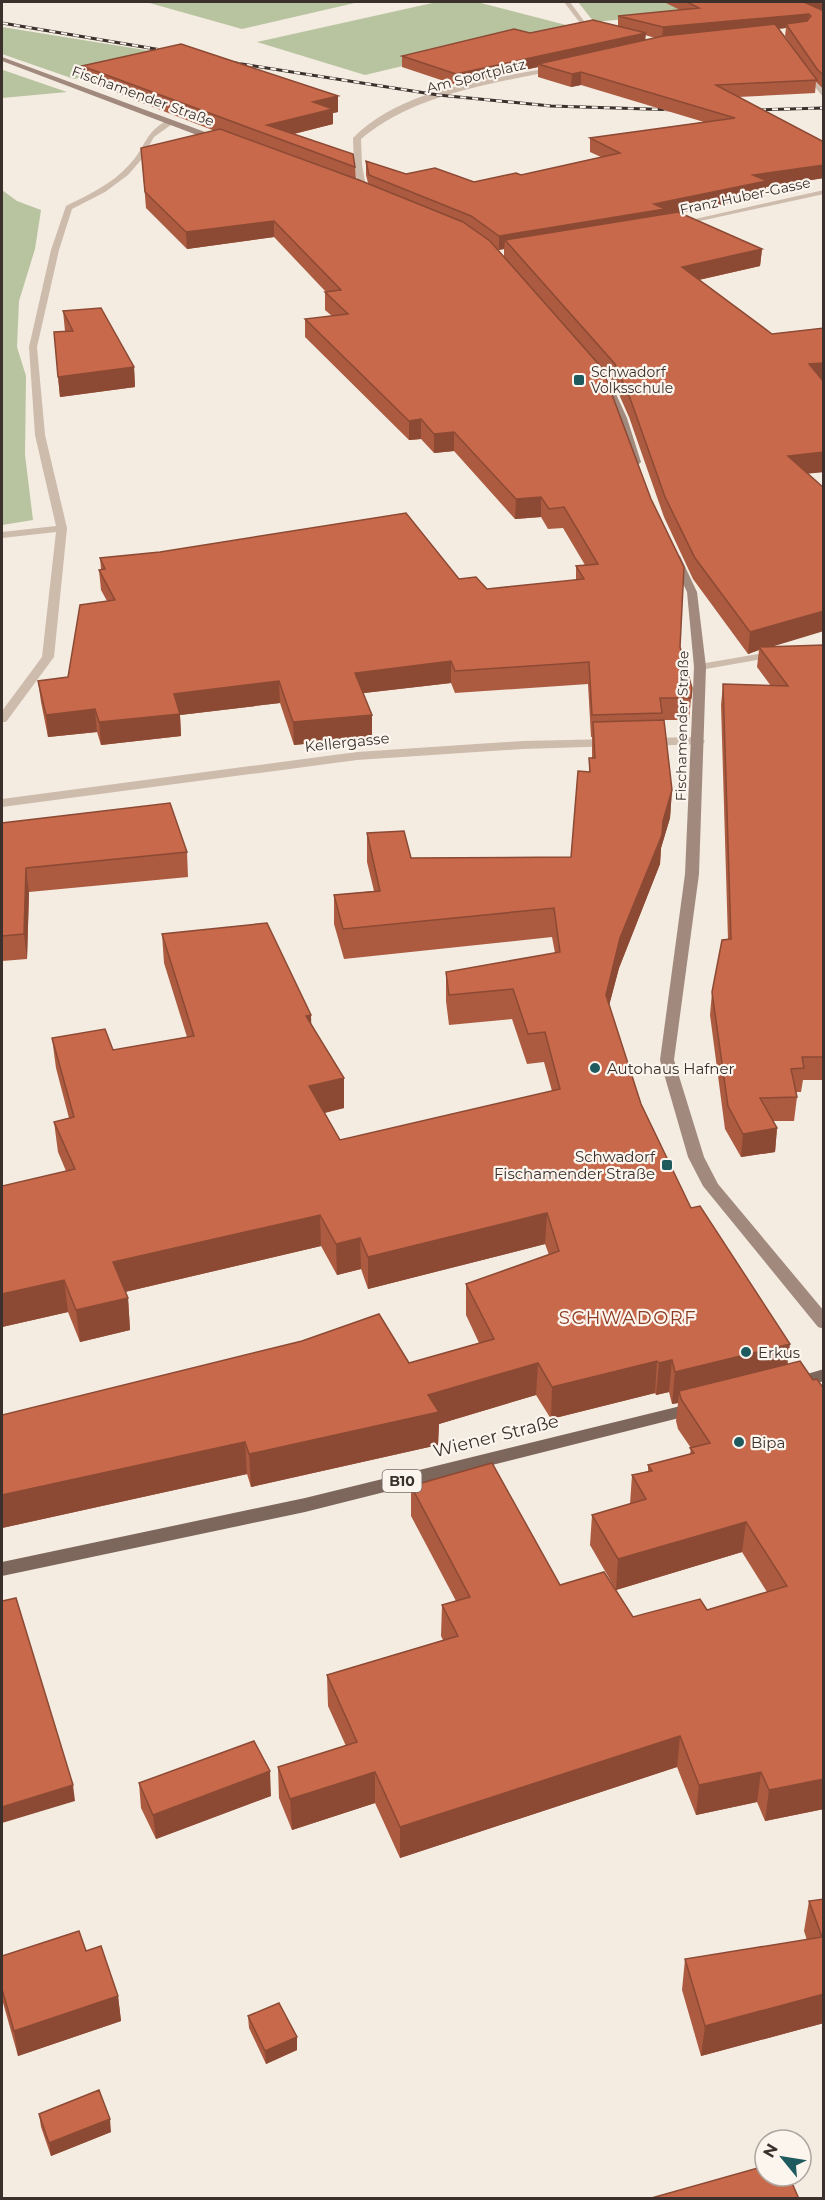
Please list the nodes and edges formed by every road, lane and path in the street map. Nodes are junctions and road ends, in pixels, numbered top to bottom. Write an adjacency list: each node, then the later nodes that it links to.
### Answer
1 (567, 2): 2 (street)
2 (605, 28)
3 (2, 58): 7 (main road, Fischamender Straße)
4 (562, 67): 10 (street, Am Sportplatz)
5 (800, 67): 6 (street)
6 (824, 96)
7 (171, 122): 8 (main road, Fischamender Straße); 16 (street)
8 (227, 143)
9 (353, 189): 10 (main road)
10 (363, 192): 12 (main road)
11 (824, 192): 13 (street, Franz Huber-Gasse)
12 (374, 196)
13 (663, 227)
14 (601, 377): 15 (main road)
15 (641, 475)
16 (62, 528): 17 (street); 21 (street)
17 (2, 536)
18 (667, 540): 20 (main road, Fischamender Straße)
19 (791, 651): 20 (street)
20 (700, 667): 22 (main road, Fischamender Straße)
21 (2, 719)
22 (699, 741): 23 (street, Kellergasse); 24 (main road, Fischamender Straße)
23 (2, 803)
24 (824, 1323)
25 (824, 1375): 26 (main road)
26 (776, 1388)
27 (719, 1402): 28 (main road, Wiener Straße / B10)
28 (2, 1569)

